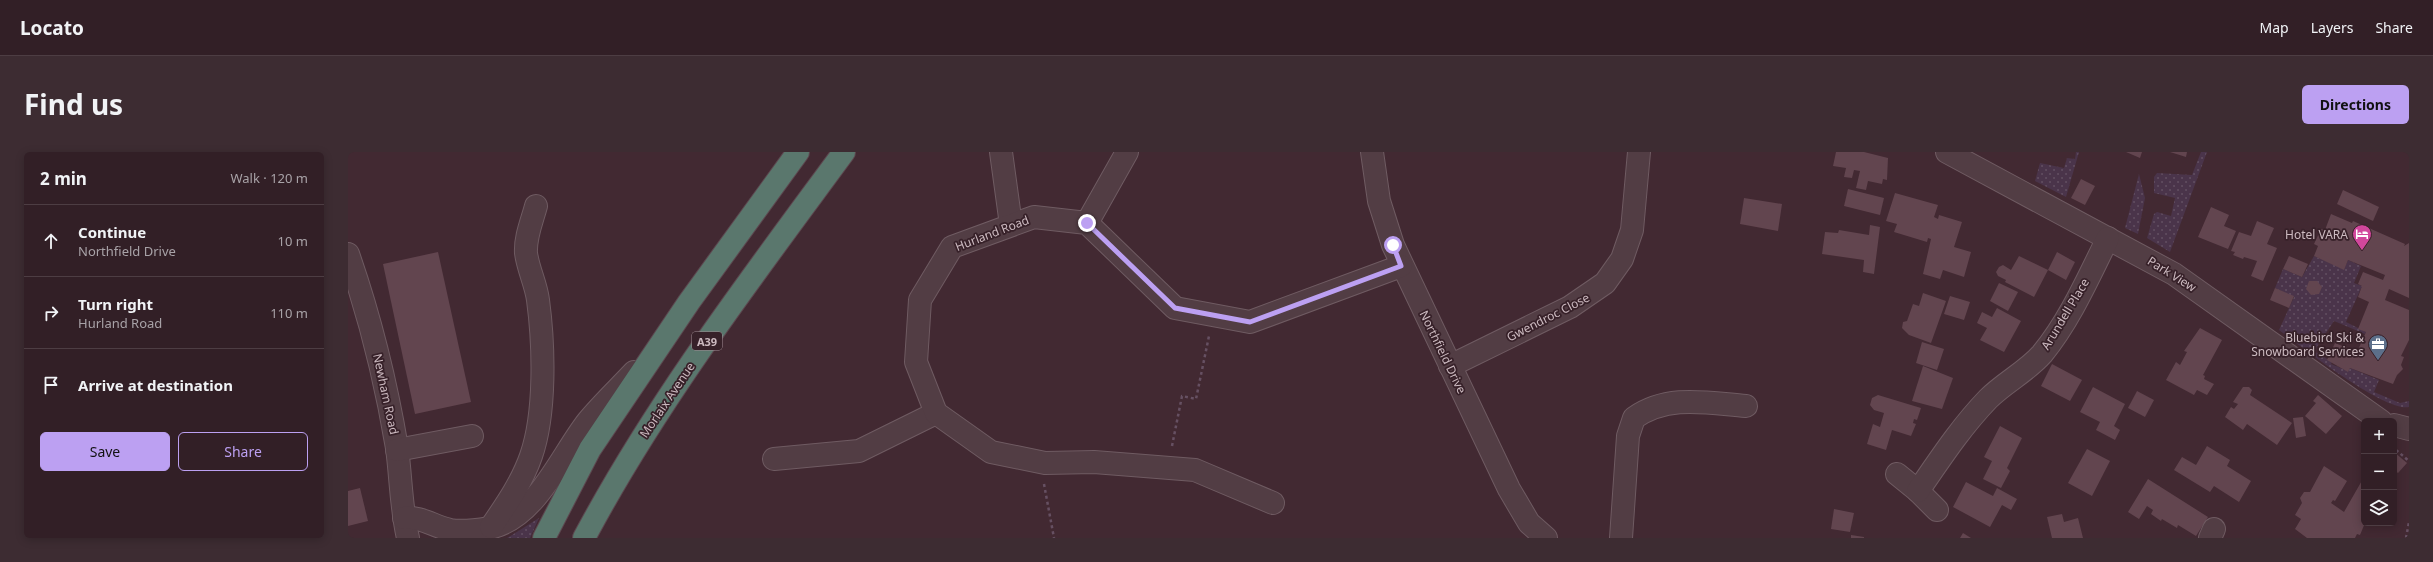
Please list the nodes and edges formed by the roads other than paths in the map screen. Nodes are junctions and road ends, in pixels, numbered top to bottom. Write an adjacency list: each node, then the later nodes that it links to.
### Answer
1 (798, 152): 14 (highway)
2 (844, 152): 31 (highway, Morlaix Avenue / A39)
3 (1000, 152): 10 (street)
4 (1127, 152): 9 (street)
5 (1372, 152): 13 (street, Northfield Drive)
6 (1639, 152): 15 (street, Gwendroc Close)
7 (1947, 152): 11 (street, Park View)
8 (536, 206): 28 (street)
9 (1087, 223): 10 (street, Hurland Road); 13 (street)
10 (1011, 225): 17 (street, Hurland Road)
11 (2108, 238): 18 (street, Park View); 25 (street, Arundell Place)
12 (348, 254): 22 (street, Newham Road)
13 (1401, 266): 15 (street, Northfield Drive)
14 (658, 348): 28 (street); 30 (highway)
15 (1450, 366): 32 (street, Northfield Drive)
16 (1746, 406): 33 (street)
17 (936, 413): 23 (street); 26 (street)
18 (2377, 418)
19 (2397, 426): 20 (street)
20 (2409, 429)
21 (472, 436): 22 (street)
22 (397, 450): 29 (street, Newham Road)
23 (774, 460)
24 (1897, 474): 25 (street)
25 (1918, 491): 27 (street)
26 (1273, 503)
27 (1937, 510)
28 (491, 527): 29 (street)
29 (406, 528)
30 (544, 538)
31 (584, 538)
32 (1546, 538)
33 (1621, 538)

